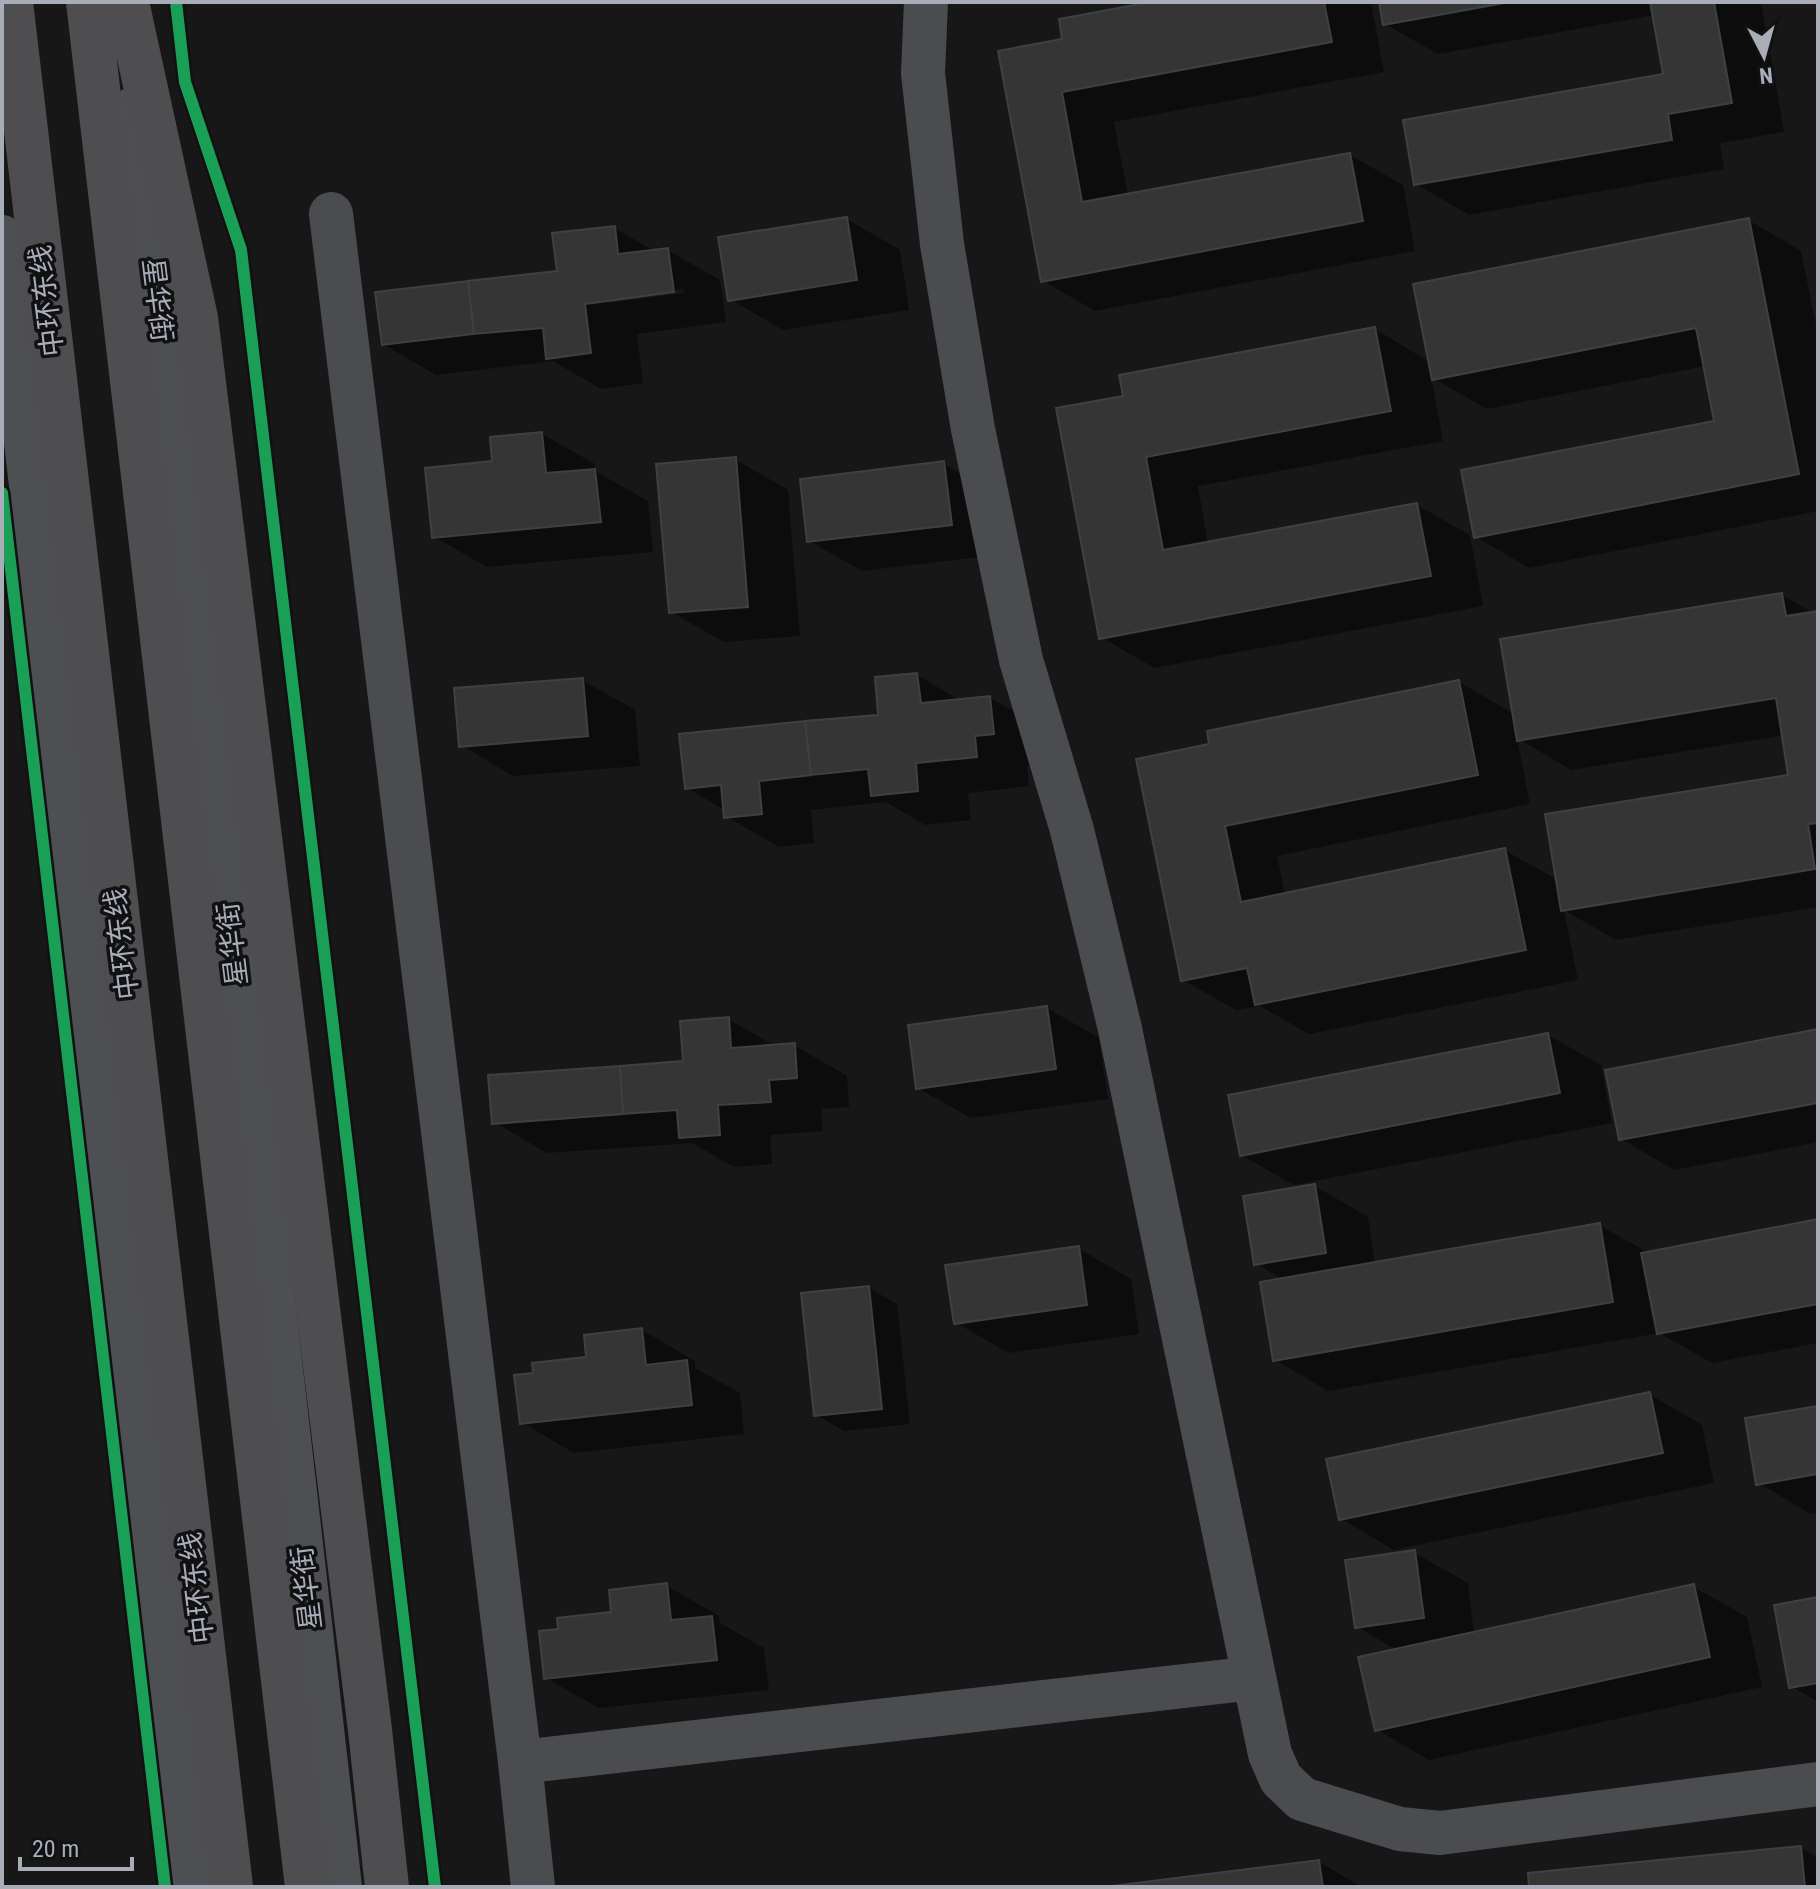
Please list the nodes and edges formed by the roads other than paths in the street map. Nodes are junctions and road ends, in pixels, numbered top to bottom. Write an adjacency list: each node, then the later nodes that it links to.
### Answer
1 (11, 2): 12 (highway, 中环东线)
2 (88, 2): 13 (highway)
3 (119, 2): 14 (main road, 星华街)
4 (127, 2): 15 (highway)
5 (926, 2): 8 (street)
6 (331, 214): 9 (street)
7 (2, 237): 11 (main road)
8 (1254, 1678): 9 (street); 10 (street)
9 (520, 1762): 16 (street)
10 (1818, 1784)
11 (195, 1887)
12 (231, 1887)
13 (307, 1887)
14 (340, 1887)
15 (387, 1887)
16 (533, 1887)

